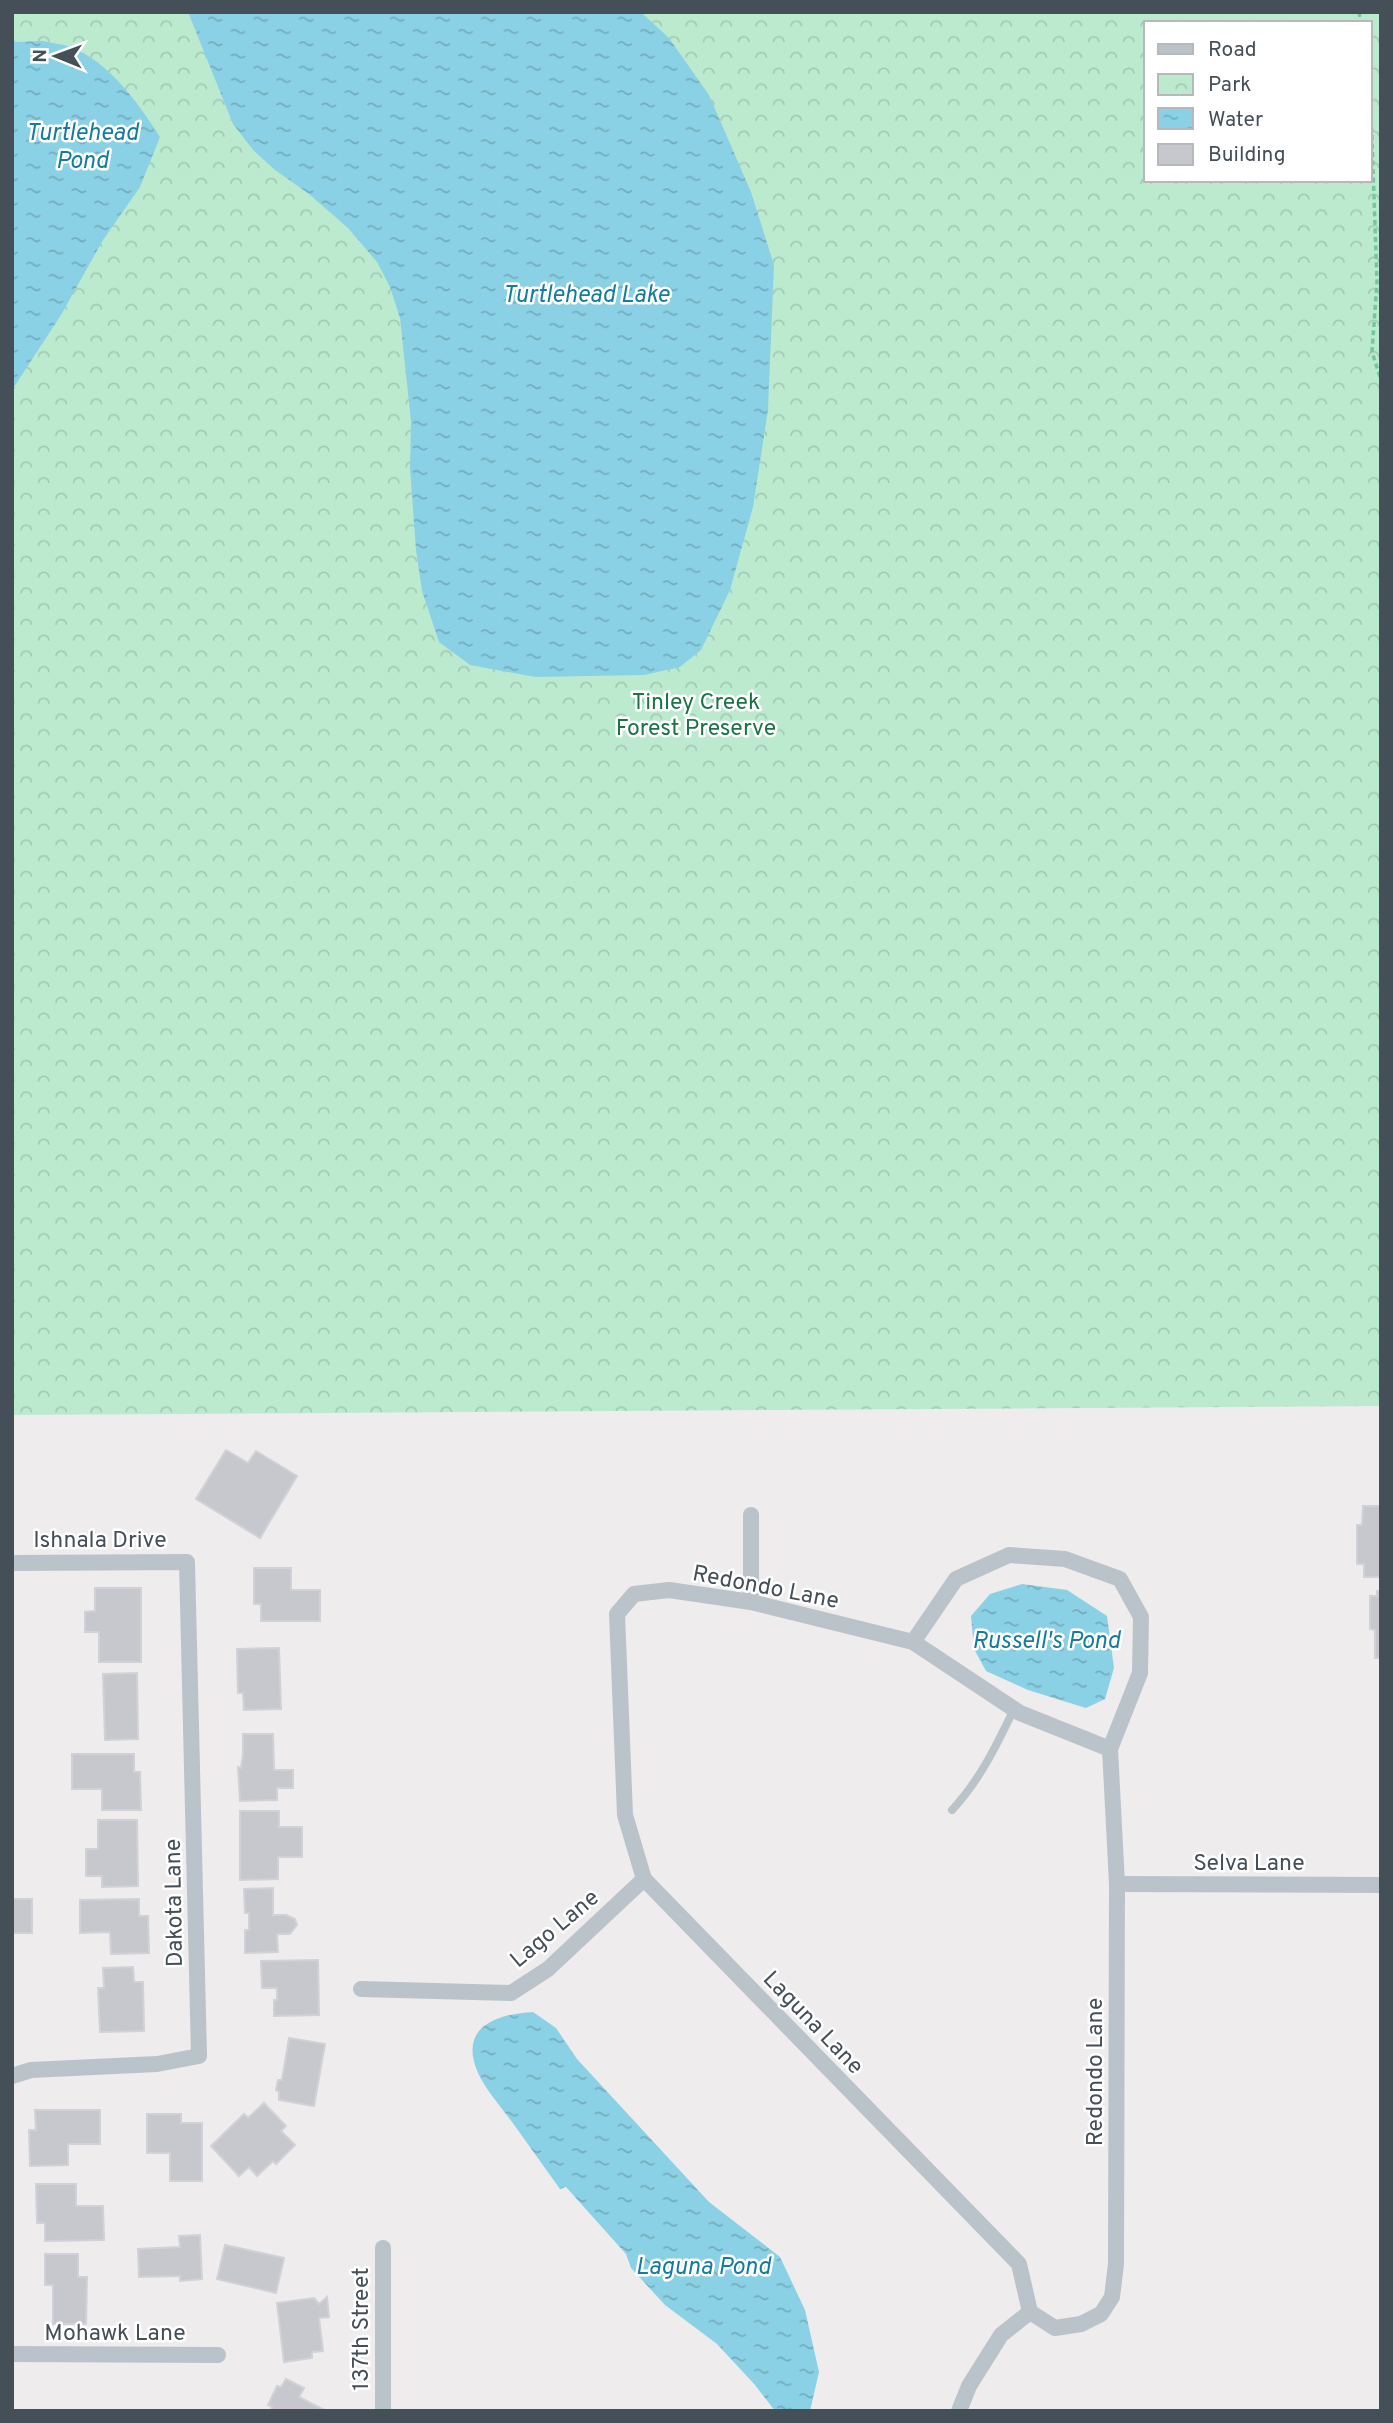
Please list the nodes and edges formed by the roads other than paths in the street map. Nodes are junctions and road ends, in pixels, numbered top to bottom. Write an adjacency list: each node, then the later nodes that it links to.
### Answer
1 (751, 1515): 4 (street)
2 (187, 1562): 3 (street, Ishnala Drive); 14 (street, Dakota Lane)
3 (12, 1563)
4 (751, 1602): 5 (street, Redondo Lane); 6 (street, Redondo Lane)
5 (617, 1614): 10 (street, Laguna Lane)
6 (913, 1642): 7 (street, Redondo Lane); 8 (street, Redondo Lane)
7 (1014, 1709): 8 (street, Redondo Lane); 9 (lane)
8 (1110, 1749): 11 (street, Redondo Lane)
9 (952, 1810)
10 (644, 1879): 13 (street, Lago Lane); 16 (street, Laguna Lane)
11 (1117, 1884): 12 (street, Selva Lane); 16 (street, Redondo Lane)
12 (1381, 1885)
13 (360, 1989)
14 (12, 2076)
15 (383, 2248): 19 (street, 137th Street)
16 (1030, 2312): 20 (street)
17 (12, 2354): 18 (street, Mohawk Lane)
18 (218, 2355)
19 (383, 2411)
20 (958, 2411)

